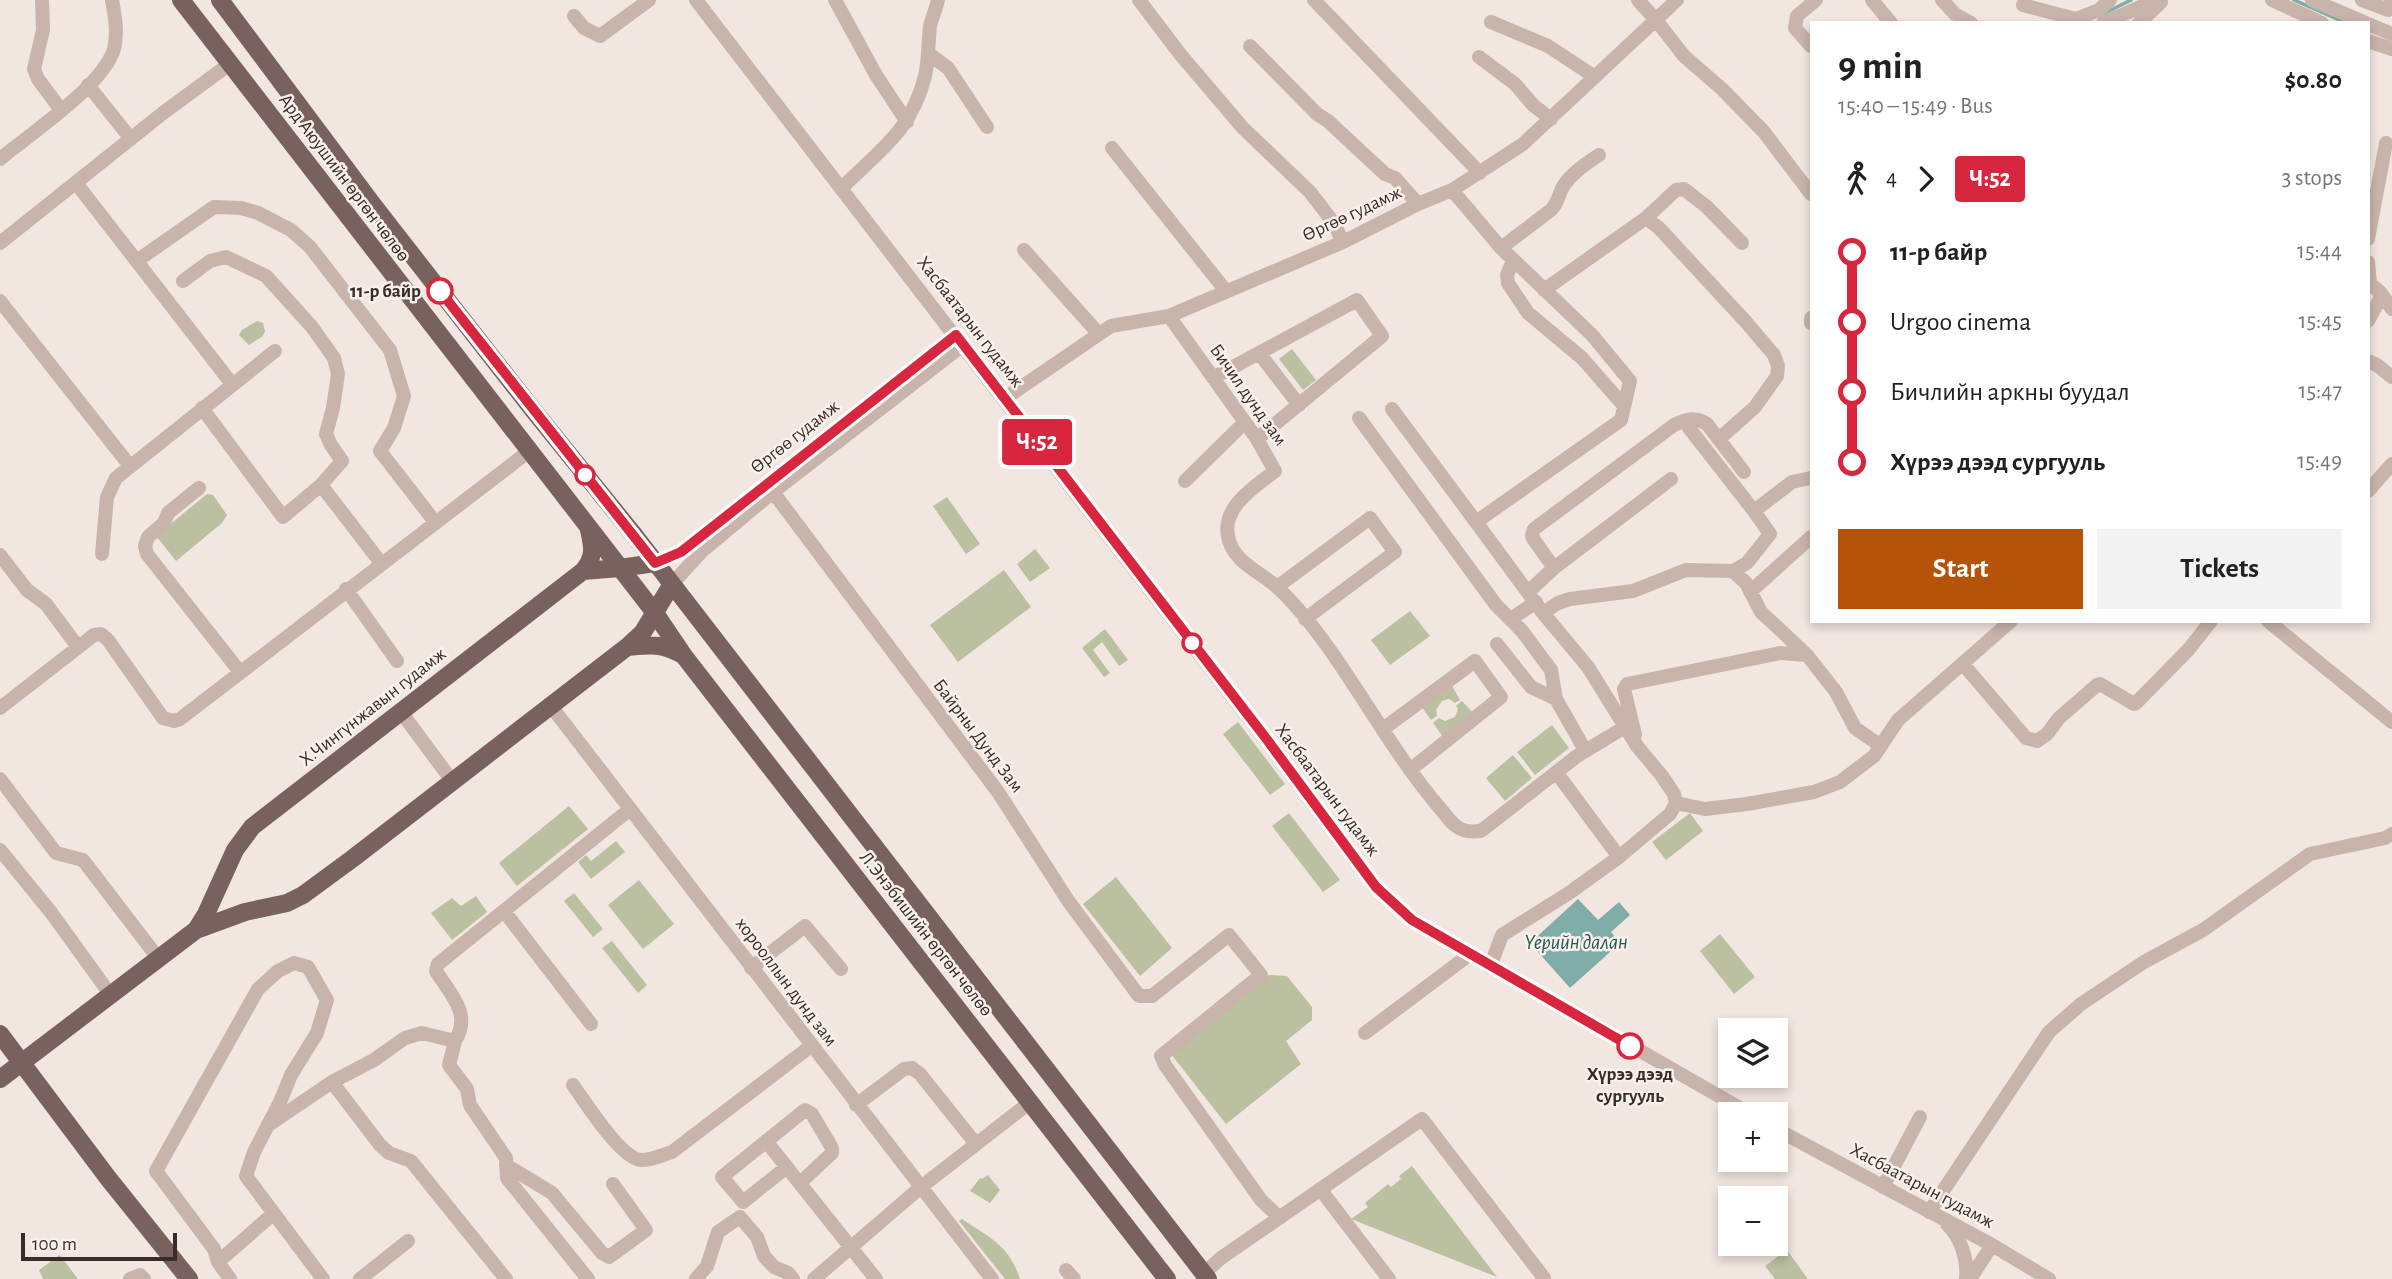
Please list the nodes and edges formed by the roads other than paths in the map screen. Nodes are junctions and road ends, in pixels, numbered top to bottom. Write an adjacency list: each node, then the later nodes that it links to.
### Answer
1 (42, 0): 44 (street)
2 (112, 0): 43 (street)
3 (181, 0): 41 (main road, Ард Аюушийн өргөн чөлөө)
4 (220, 0): 59 (main road, Ард Аюушийн өргөн чөлөө)
5 (649, 0): 24 (street)
6 (696, 0): 55 (street, Хасбаатарын гудамж)
7 (835, 0): 46 (street)
8 (938, 0): 39 (street)
9 (1139, 0): 63 (street)
10 (1314, 0): 53 (street)
11 (1638, 0): 25 (street)
12 (1677, 0): 25 (street, Өргөө гудамж)
13 (1815, 0): 36 (street)
14 (1872, 0): 26 (street)
15 (1942, 0): 27 (street)
16 (2110, 0): 22 (street)
17 (2157, 0): 28 (street)
18 (2164, 0): 29 (street)
19 (2272, 0): 30 (street)
20 (2312, 0): 31 (street)
21 (2362, 0): 23 (street)
22 (2022, 5)
23 (2391, 10)
24 (574, 16)
25 (1656, 20): 42 (street, Өргөө гудамж); 57 (street)
26 (1889, 21)
27 (1967, 21)
28 (2108, 21)
29 (2141, 21)
30 (2318, 21)
31 (2362, 21)
32 (1491, 22): 42 (street)
33 (2370, 24): 34 (street)
34 (2392, 34)
35 (2370, 42): 38 (street)
36 (1810, 45)
37 (1250, 46): 58 (street)
38 (2392, 50)
39 (929, 54): 46 (street); 47 (street)
40 (1479, 57): 45 (street)
41 (231, 63): 48 (street); 60 (main road, Ард Аюушийн өргөн чөлөө)
42 (1595, 77): 45 (street, Өргөө гудамж)
43 (88, 85): 44 (street); 48 (street)
44 (61, 110): 52 (street)
45 (1551, 119): 53 (street, Өргөө гудамж)
46 (907, 122): 55 (street)
47 (987, 127)
48 (131, 139): 54 (street)
49 (2386, 143): 62 (street)
50 (1112, 148): 73 (street)
51 (1599, 155): 66 (street)
52 (0, 159)
53 (1480, 173): 56 (street, Өргөө гудамж)
54 (76, 183): 64 (street); 68 (street)
55 (842, 188): 79 (street, Хасбаатарын гудамж)
56 (1452, 190): 58 (street, Өргөө гудамж); 66 (street)
57 (1810, 193)
58 (1418, 204): 63 (street, Өргөө гудамж)
59 (373, 205): 60 (main road); 115 (main road, Ард Аюушийн өргөн чөлөө)
60 (345, 213): 96 (main road, Ард Аюушийн өргөн чөлөө)
61 (1646, 218): 65 (street); 72 (street); 95 (street)
62 (2370, 227)
63 (1343, 242): 73 (street, Өргөө гудамж)
64 (0, 243)
65 (1742, 243)
66 (1501, 248): 69 (street)
67 (1024, 250): 78 (street)
68 (138, 260): 85 (street); 108 (street)
69 (1513, 261): 72 (street); 88 (street)
70 (183, 281): 103 (street)
71 (2372, 286): 75 (street); 77 (street)
72 (1544, 290): 88 (street)
73 (1226, 291): 76 (street, Өргөө гудамж)
74 (0, 301): 98 (street)
75 (2392, 309)
76 (1169, 316): 78 (street, Өргөө гудамж); 84 (street, Бичил дунд зам)
77 (2370, 317)
78 (1098, 333): 86 (street, Өргөө гудамж)
79 (959, 340): 86 (street, Хасбаатарын гудамж); 106 (street, Өргөө гудамж); 115 (street, Өргөө гудамж)
80 (275, 351): 85 (street)
81 (1259, 353): 84 (street); 87 (street); 87 (street)
82 (2370, 362): 83 (street)
83 (2392, 377)
84 (1213, 378): 92 (street, Бичил дунд зам)
85 (232, 384): 89 (street)
86 (1004, 398): 162 (street, Хасбаатарын гудамж)
87 (1299, 405): 94 (street)
88 (1624, 406): 109 (street)
89 (202, 408): 98 (street); 103 (street)
90 (1392, 409): 109 (street)
91 (1359, 418): 127 (street)
92 (1245, 422): 94 (street, Бичил дунд зам); 102 (street)
93 (1689, 428): 107 (street)
94 (1257, 439): 121 (street, Бичил дунд зам)
95 (1719, 439): 99 (street); 117 (street)
96 (528, 452): 108 (street); 110 (main road, Ард Аюушийн өргөн чөлөө)
97 (2392, 464): 105 (street)
98 (130, 466): 112 (street)
99 (1744, 472)
100 (1810, 478): 107 (street)
101 (1671, 479): 117 (street)
102 (1185, 481)
103 (321, 485): 114 (street)
104 (199, 488): 138 (street)
105 (2370, 489)
106 (773, 492): 120 (street, Өргөө гудамж); 194 (street, Байрны Дунд Зам)
107 (1754, 511): 119 (street)
108 (435, 522): 114 (street)
109 (1476, 522): 124 (street)
110 (588, 527): 116 (main road, Ард Аюушийн өргөн чөлөө); 118 (main road)
111 (1810, 538): 123 (street)
112 (102, 554)
113 (0, 555): 132 (street)
114 (381, 563): 122 (street)
115 (655, 563): 116 (main road); 120 (main road, Ард Аюушийн өргөн чөлөө)
116 (620, 568): 118 (main road); 125 (main road, Ард Аюушийн өргөн чөлөө)
117 (1554, 568): 124 (street)
118 (583, 570): 142 (main road, Х.Чингүнжавын гудамж)
119 (1732, 572): 123 (street); 124 (street)
120 (672, 584): 125 (main road, Х.Чингүнжавын гудамж); 158 (main road, Л.Энэбишийн өргөн чөлөө)
121 (1278, 587): 126 (street, Бичил дунд зам); 126 (street)
122 (346, 589): 136 (street); 138 (street)
123 (1750, 592): 134 (street)
124 (1536, 603): 127 (street); 144 (street)
125 (655, 612): 133 (main road, Х.Чингүнжавын гудамж); 135 (main road, Л.Энэбишийн өргөн чөлөө)
126 (1306, 619): 145 (street, Бичил дунд зам)
127 (1511, 619): 139 (street)
128 (2009, 623): 137 (street)
129 (2209, 623): 137 (street)
130 (2270, 623): 143 (street)
131 (1497, 644): 139 (street)
132 (78, 647): 138 (street); 141 (street)
133 (627, 647): 135 (main road); 140 (main road, Х.Чингүнжавын гудамж)
134 (1807, 655): 146 (street); 147 (street)
135 (684, 656): 160 (main road, Л.Энэбишийн өргөн чөлөө)
136 (397, 661)
137 (1963, 664): 147 (street)
138 (240, 672)
139 (1556, 699): 148 (street)
140 (551, 706): 152 (main road, Х.Чингүнжавын гудамж); 154 (street, хорооллын дунд зам)
141 (0, 708)
142 (401, 712): 152 (street); 161 (main road, Х.Чингүнжавын гудамж)
143 (2392, 722)
144 (1625, 727): 146 (street); 148 (street, Бичил дунд зам)
145 (1383, 729): 149 (street, Бичил дунд зам); 149 (street)
146 (1637, 746): 153 (street)
147 (1881, 746): 153 (street)
148 (1585, 750): 150 (street, Бичил дунд зам)
149 (1410, 770): 150 (street, Бичил дунд зам)
150 (1556, 772): 157 (street)
151 (0, 779): 163 (street)
152 (453, 782): 161 (main road, Х.Чингүнжавын гудамж)
153 (1676, 803): 157 (street)
154 (629, 810): 159 (street); 165 (street, хорооллын дунд зам)
155 (2392, 834): 193 (street)
156 (1, 850): 167 (street)
157 (1619, 857): 164 (street)
158 (913, 899): 160 (main road); 199 (main road, Л.Энэбишийн өргөн чөлөө)
159 (504, 911): 168 (street); 171 (street)
160 (885, 914): 178 (main road, Л.Энэбишийн өргөн чөлөө)
161 (196, 930): 163 (main road, Х.Чингүнжавын гудамж)
162 (1469, 955): 164 (street, Хасбаатарын гудамж); 169 (street)
163 (159, 958): 167 (main road, Х.Чингүнжавын гудамж)
164 (1490, 967): 177 (street, Хасбаатарын гудамж)
165 (751, 968): 166 (street); 172 (street, хорооллын дунд зам)
166 (841, 968)
167 (110, 994): 173 (main road, Х.Чингүнжавын гудамж)
168 (591, 1024)
169 (1365, 1033)
170 (0, 1034): 173 (main road)
171 (455, 1041): 175 (street); 185 (street)
172 (811, 1046): 176 (street); 179 (street, хорооллын дунд зам)
173 (21, 1062): 174 (main road, Х.Чингүнжавын гудамж); 202 (main road)
174 (0, 1079)
175 (332, 1082): 181 (street); 206 (street)
176 (573, 1086)
177 (1729, 1102)
178 (1030, 1103): 184 (street); 213 (main road, Л.Энэбишийн өргөн чөлөө)
179 (856, 1105): 184 (street); 189 (street, хорооллын дунд зам)
180 (1920, 1117): 190 (street)
181 (266, 1127): 192 (street); 198 (street)
182 (1788, 1136): 190 (street, Хасбаатарын гудамж)
183 (766, 1141): 186 (street); 186 (street); 187 (street)
184 (975, 1144): 189 (street)
185 (506, 1165): 188 (street); 207 (street)
186 (788, 1167): 187 (street)
187 (800, 1183): 197 (street)
188 (613, 1184)
189 (921, 1187): 197 (street); 212 (street, хорооллын дунд зам)
190 (1883, 1187): 193 (street, Хасбаатарын гудамж)
191 (1320, 1189): 194 (street); 214 (street); 215 (street)
192 (273, 1214): 198 (street); 204 (street)
193 (1935, 1215): 196 (street, Хасбаатарын гудамж); 216 (street)
194 (1280, 1218): 199 (street)
195 (408, 1241): 205 (street)
196 (1992, 1245): 216 (street); 217 (street, Хасбаатарын гудамж)
197 (852, 1248): 210 (street); 211 (street)
198 (218, 1262): 203 (street)
199 (1206, 1276)
200 (130, 1279): 201 (street)
201 (144, 1279)
202 (189, 1279)
203 (230, 1279)
204 (323, 1279)
205 (360, 1279)
206 (506, 1279)
207 (588, 1279)
208 (696, 1279): 209 (street)
209 (793, 1279)
210 (814, 1279)
211 (876, 1279)
212 (992, 1279)
213 (1167, 1279)
214 (1389, 1279)
215 (1542, 1279)
216 (1968, 1279)
217 (2049, 1279)

